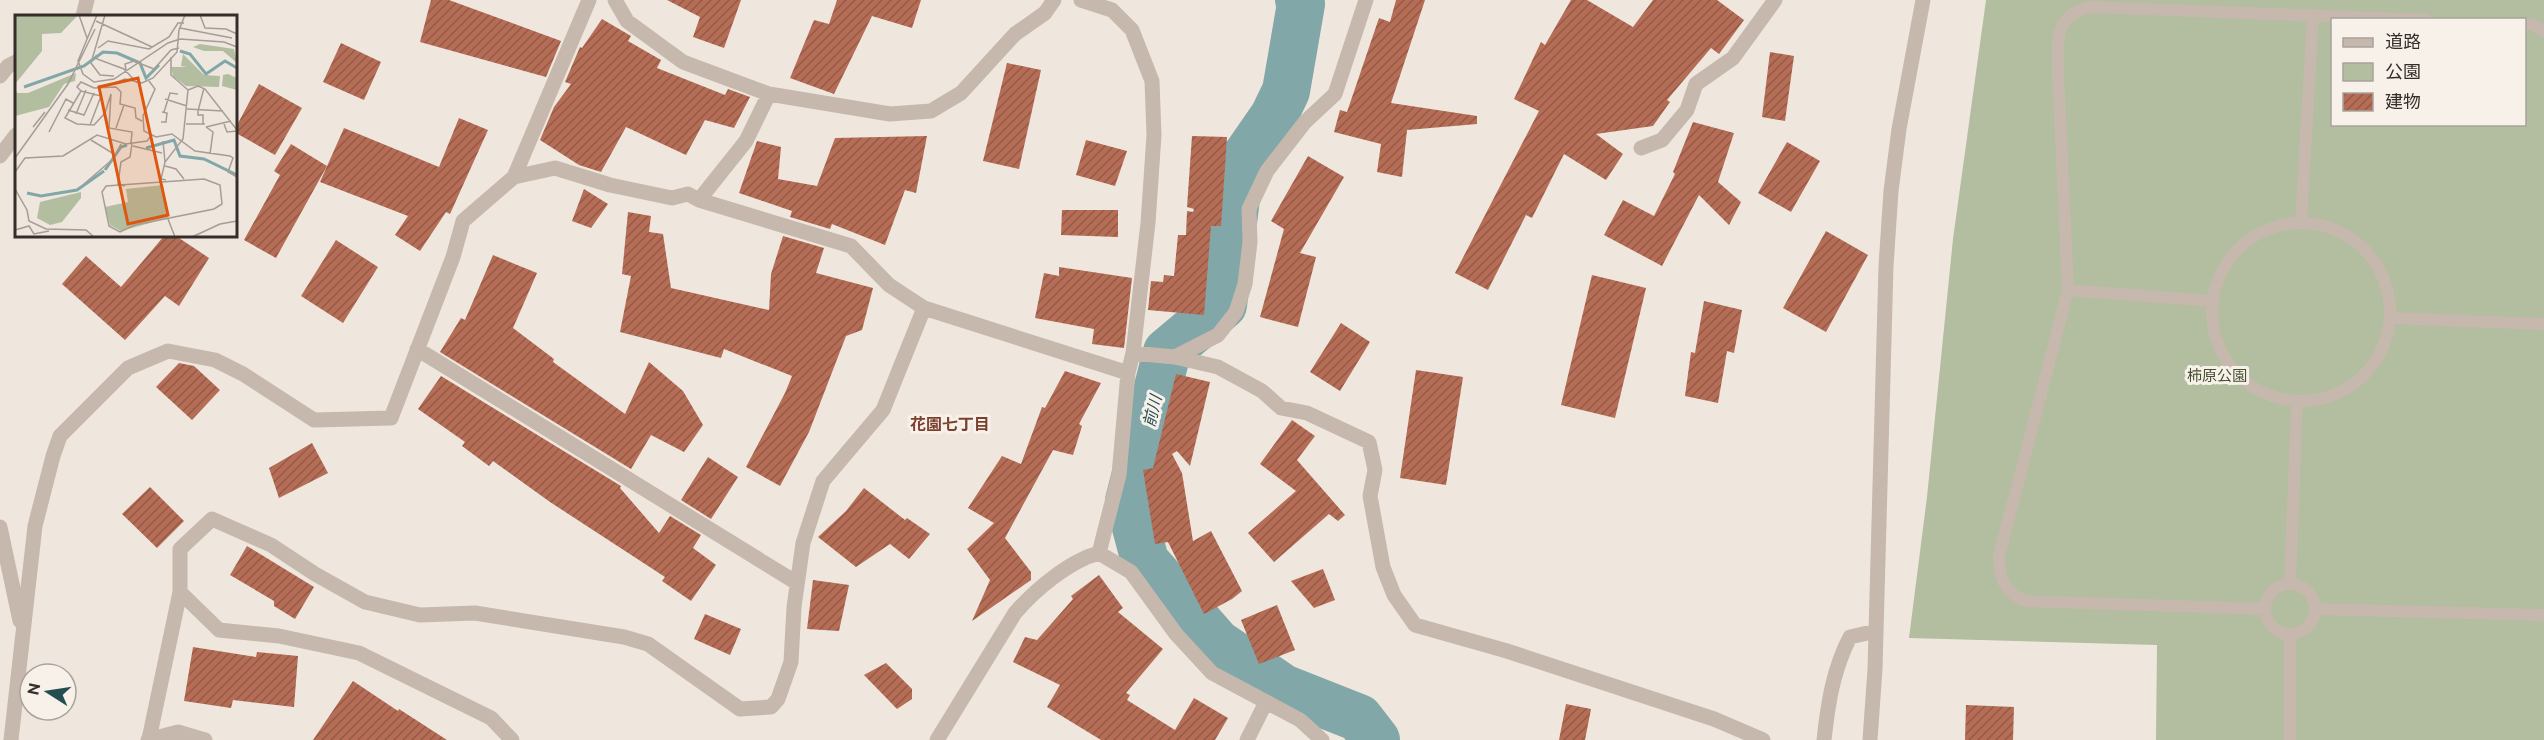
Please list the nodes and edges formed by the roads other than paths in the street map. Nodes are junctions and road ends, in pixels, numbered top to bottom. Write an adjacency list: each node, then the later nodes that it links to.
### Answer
1 (87, 0): 10 (street)
2 (589, 0): 21 (street)
3 (615, 0): 17 (street)
4 (1054, 0): 17 (street)
5 (1081, 0): 9 (street)
6 (1366, 0): 31 (street)
7 (1775, 0): 19 (street)
8 (1923, 0): 42 (street)
9 (1116, 5): 30 (street)
10 (82, 15)
11 (2313, 15): 12 (lane); 23 (lane); 24 (lane)
12 (2381, 18)
13 (2526, 24): 14 (lane)
14 (2544, 31)
15 (15, 63): 16 (street)
16 (0, 76)
17 (769, 94): 22 (street)
18 (15, 136): 20 (street)
19 (1641, 148)
20 (0, 156)
21 (514, 177): 22 (street); 29 (street)
22 (699, 200): 26 (street)
23 (2301, 222): 25 (lane); 27 (lane)
24 (2067, 290): 25 (lane); 39 (lane)
25 (2212, 301): 33 (lane)
26 (924, 308): 32 (street); 36 (street)
27 (2391, 318): 28 (lane); 33 (lane)
28 (2544, 324)
29 (417, 349): 36 (street); 44 (street)
30 (1133, 353): 31 (street); 32 (street)
31 (1175, 357): 53 (street)
32 (1128, 373): 35 (street)
33 (2297, 402): 37 (lane)
34 (0, 527): 44 (street)
35 (1099, 553): 45 (street); 50 (street)
36 (797, 584): 38 (street)
37 (2290, 584): 39 (lane); 40 (lane)
38 (180, 592): 47 (street); 49 (street)
39 (2265, 609): 43 (lane)
40 (2315, 609): 41 (lane); 43 (lane)
41 (2544, 615)
42 (1876, 631): 54 (street); 55 (street)
43 (2290, 634): 56 (lane)
44 (23, 635): 46 (street)
45 (1266, 702): 51 (street); 52 (street)
46 (11, 740)
47 (148, 740): 48 (street)
48 (205, 740)
49 (512, 740)
50 (937, 740)
51 (1246, 740)
52 (1322, 740)
53 (1762, 740)
54 (1824, 740)
55 (1870, 740)
56 (2290, 740)

